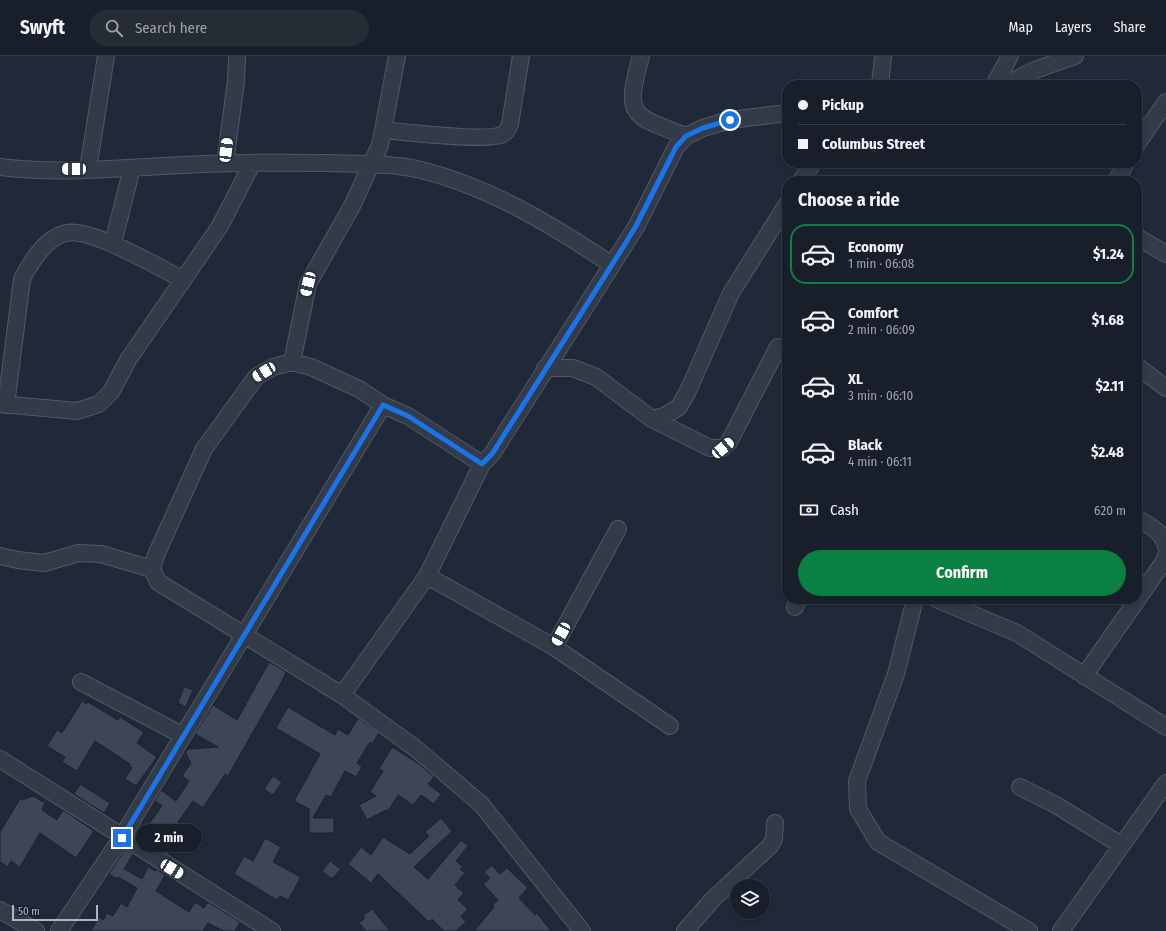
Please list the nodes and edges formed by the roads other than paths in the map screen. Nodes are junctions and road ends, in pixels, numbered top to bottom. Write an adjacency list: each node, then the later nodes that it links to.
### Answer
1 (106, 56): 22 (street)
2 (237, 56): 17 (street)
3 (396, 56): 14 (street)
4 (521, 56): 14 (street)
5 (641, 56): 15 (street)
6 (883, 56): 9 (street)
7 (1010, 56): 10 (street)
8 (1075, 56): 11 (street)
9 (881, 80)
10 (997, 80)
11 (1015, 80)
12 (1166, 102): 16 (street)
13 (782, 114): 15 (street)
14 (384, 130): 19 (street)
15 (686, 136): 27 (street)
16 (1142, 137)
17 (225, 163): 18 (street); 21 (street)
18 (252, 164): 19 (street); 28 (street)
19 (372, 164): 27 (street); 30 (street)
20 (0, 167): 22 (street)
21 (132, 168): 22 (street); 25 (street)
22 (88, 169)
23 (782, 212): 36 (street)
24 (1142, 240): 26 (street)
25 (113, 243): 28 (street); 34 (street)
26 (1166, 254)
27 (612, 265): 31 (street)
28 (182, 279): 34 (street)
29 (778, 347): 36 (street)
30 (292, 362): 35 (street); 42 (street)
31 (545, 368): 36 (street); 37 (street)
32 (1142, 370): 33 (street)
33 (1166, 388)
34 (3, 405)
35 (383, 405): 37 (street); 48 (street)
36 (652, 419)
37 (482, 464): 43 (street)
38 (1142, 521): 40 (street)
39 (618, 529): 49 (street)
40 (1166, 546): 44 (street)
41 (0, 556): 42 (street)
42 (152, 569): 48 (street)
43 (427, 576): 49 (street); 52 (street)
44 (1142, 593)
45 (914, 604): 68 (street)
46 (948, 604): 50 (street)
47 (1134, 604): 50 (street)
48 (243, 633): 52 (street); 55 (street)
49 (554, 647): 53 (street)
50 (1084, 676): 54 (street)
51 (82, 682): 55 (street)
52 (342, 695): 66 (street)
53 (670, 726)
54 (1166, 728)
55 (182, 736): 60 (street)
56 (0, 759): 60 (street)
57 (1166, 783): 61 (street)
58 (1020, 787): 61 (street)
59 (775, 823): 67 (street)
60 (122, 838): 64 (street); 65 (street)
61 (1121, 845): 69 (street)
62 (0, 910): 63 (street)
63 (36, 931)
64 (59, 931)
65 (272, 931)
66 (582, 931)
67 (685, 931)
68 (1029, 931)
69 (1061, 931)

